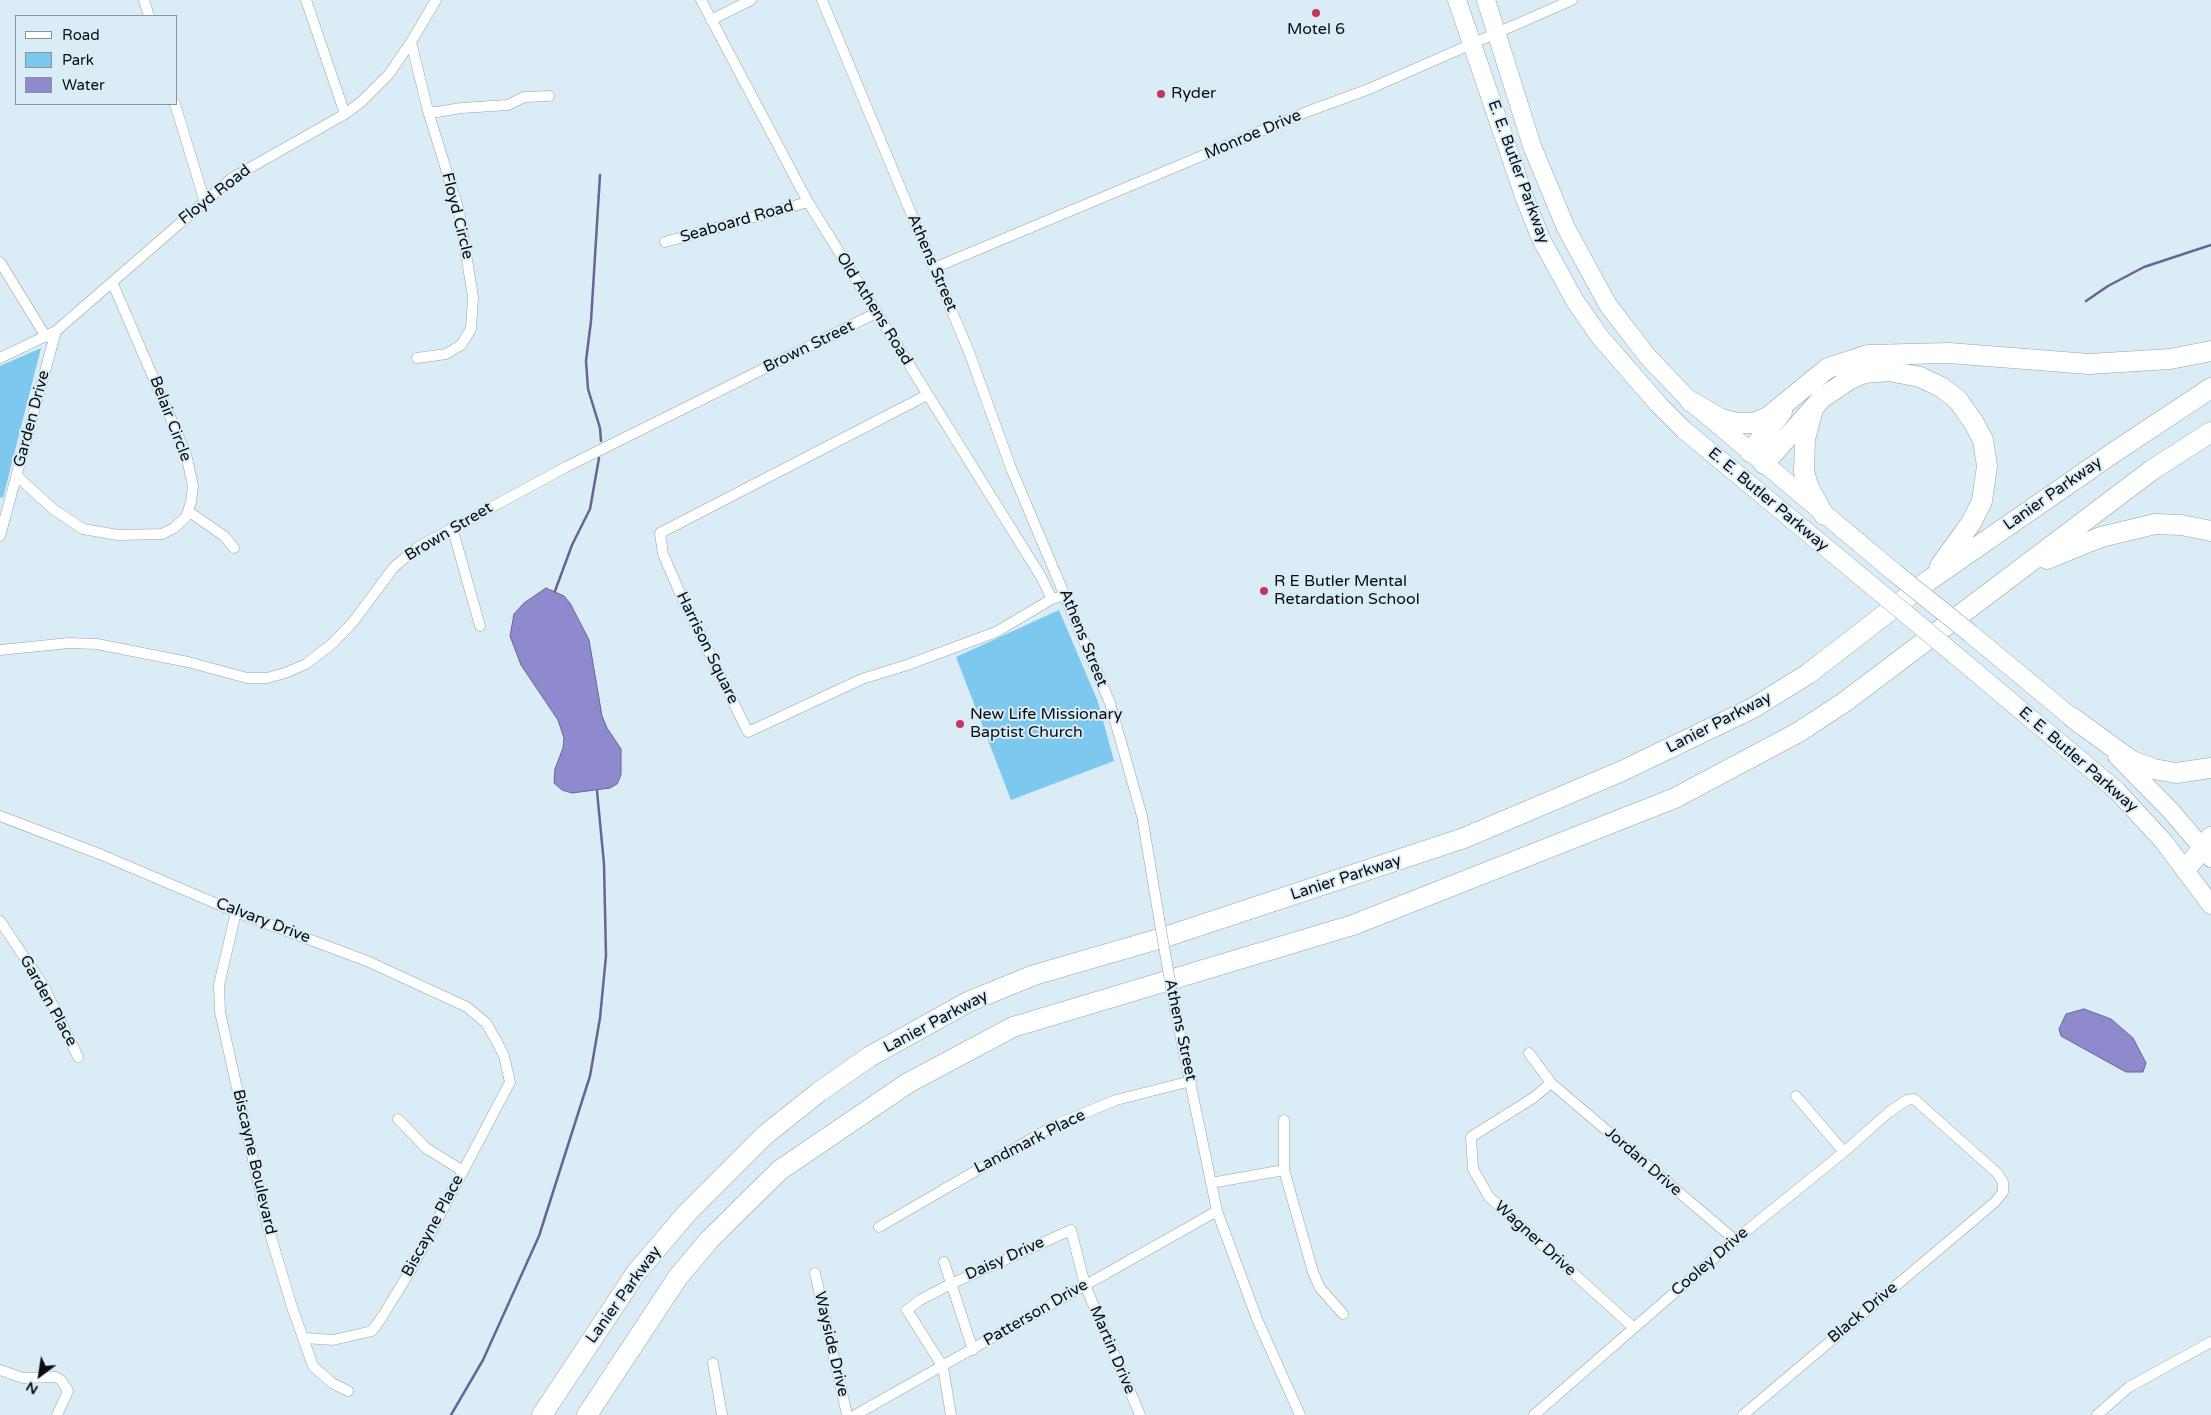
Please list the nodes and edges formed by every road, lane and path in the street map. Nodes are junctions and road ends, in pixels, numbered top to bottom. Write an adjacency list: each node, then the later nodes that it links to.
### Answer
1 (144, 0): 12 (street)
2 (306, 0): 20 (street)
3 (422, 0): 11 (street)
4 (436, 0): 11 (street, Floyd Road)
5 (702, 0): 13 (street, Old Athens Road)
6 (751, 0): 13 (street)
7 (822, 0): 25 (street, Athens Street)
8 (1458, 0): 16 (highway, E. E. Butler Parkway)
9 (1486, 0): 14 (highway, E. E. Butler Parkway)
10 (1572, 0): 14 (street, Monroe Drive)
11 (428, 10): 15 (street, Floyd Road)
12 (149, 15)
13 (710, 20): 22 (street, Old Athens Road)
14 (1496, 34): 16 (street, Monroe Drive); 36 (highway, E. E. Butler Parkway)
15 (411, 42): 19 (street, Floyd Circle); 20 (street, Floyd Road)
16 (1472, 44): 25 (street, Monroe Drive); 41 (highway, E. E. Butler Parkway)
17 (549, 96): 19 (street)
18 (175, 105): 21 (street)
19 (428, 111): 32 (street, Floyd Circle)
20 (345, 114): 21 (street, Floyd Road)
21 (204, 200): 26 (street, Floyd Road)
22 (808, 202): 23 (street, Seaboard Road); 27 (street, Old Athens Road)
23 (665, 242)
24 (0, 262): 29 (street)
25 (934, 268): 50 (street, Athens Street)
26 (113, 284): 28 (street, Floyd Road); 42 (street, Belair Circle)
27 (876, 313): 35 (street, Old Athens Road); 44 (street, Brown Street)
28 (56, 331): 29 (street, Floyd Road); 40 (street, Garden Drive)
29 (46, 337): 31 (street, Floyd Road)
30 (2211, 351): 34 (highway)
31 (0, 358)
32 (417, 358)
33 (2211, 388): 49 (highway, Lanier Parkway)
34 (1796, 392): 36 (highway); 39 (highway)
35 (927, 395): 51 (street, Old Athens Road); 51 (street, Harrison Square)
36 (1690, 401): 39 (highway, E. E. Butler Parkway)
37 (1813, 409): 39 (highway); 43 (highway); 49 (highway)
38 (2211, 432): 48 (highway, Lanier Parkway)
39 (1757, 458): 41 (highway); 43 (highway, E. E. Butler Parkway)
40 (17, 476): 42 (street); 46 (street, Garden Drive)
41 (1740, 478): 58 (highway, E. E. Butler Parkway, bridge)
42 (188, 512): 47 (street)
43 (1824, 515): 54 (highway, E. E. Butler Parkway, bridge)
44 (452, 527): 52 (street); 53 (street, Brown Street)
45 (2211, 531): 48 (highway)
46 (0, 536)
47 (234, 548)
48 (2022, 569): 93 (highway, Lanier Parkway)
49 (1928, 581): 92 (highway, Lanier Parkway)
50 (1066, 595): 51 (street); 65 (street, Athens Street, bridge)
51 (1052, 599)
52 (480, 626)
53 (0, 650)
54 (2073, 718): 55 (highway); 57 (highway, E. E. Butler Parkway)
55 (2211, 768)
56 (0, 816): 60 (street, Calvary Drive)
57 (2210, 852): 58 (highway)
58 (2188, 872): 59 (highway, E. E. Butler Parkway)
59 (2211, 905)
60 (236, 912): 63 (street, Calvary Drive); 84 (street, Biscayne Boulevard)
61 (0, 921): 64 (street, Garden Place)
62 (1529, 1052): 66 (street, Jordan Drive)
63 (504, 1056): 73 (street, Biscayne Place)
64 (78, 1057)
65 (1191, 1081): 74 (street, Athens Street); 76 (street, Landmark Place)
66 (1551, 1083): 77 (street, Jordan Drive); 83 (street, Wagner Drive)
67 (1796, 1096): 71 (street)
68 (1889, 1112): 71 (street, Cooley Drive); 101 (street, Black Drive)
69 (398, 1119): 73 (street)
70 (1284, 1120): 72 (street)
71 (1844, 1152): 77 (street, Cooley Drive)
72 (1284, 1170): 74 (street); 82 (street)
73 (463, 1171): 84 (street, Biscayne Place)
74 (1211, 1183): 75 (street, Athens Street)
75 (1217, 1211): 81 (street, Patterson Drive); 99 (street, Athens Street)
76 (879, 1227)
77 (1735, 1240): 83 (street, Cooley Drive)
78 (944, 1262): 80 (street)
79 (815, 1273): 95 (street, Wayside Drive)
80 (951, 1284): 81 (street, Daisy Drive); 86 (street, Daisy Drive); 88 (street)
81 (1085, 1285): 86 (street, Patterson Drive); 98 (street, Martin Drive)
82 (1343, 1314)
83 (1634, 1328): 100 (street, Cooley Drive)
84 (305, 1338): 90 (street, Biscayne Boulevard)
85 (2211, 1342): 102 (street)
86 (972, 1350): 88 (street, Patterson Drive)
87 (713, 1362): 94 (street)
88 (943, 1367): 96 (street, Patterson Drive); 97 (street)
89 (0, 1370): 91 (street)
90 (348, 1391)
91 (57, 1415)
92 (542, 1415)
93 (587, 1415)
94 (722, 1415)
95 (847, 1415)
96 (855, 1415)
97 (951, 1415)
98 (1140, 1415)
99 (1300, 1415)
100 (1534, 1415)
101 (1743, 1415)
102 (2097, 1415)

